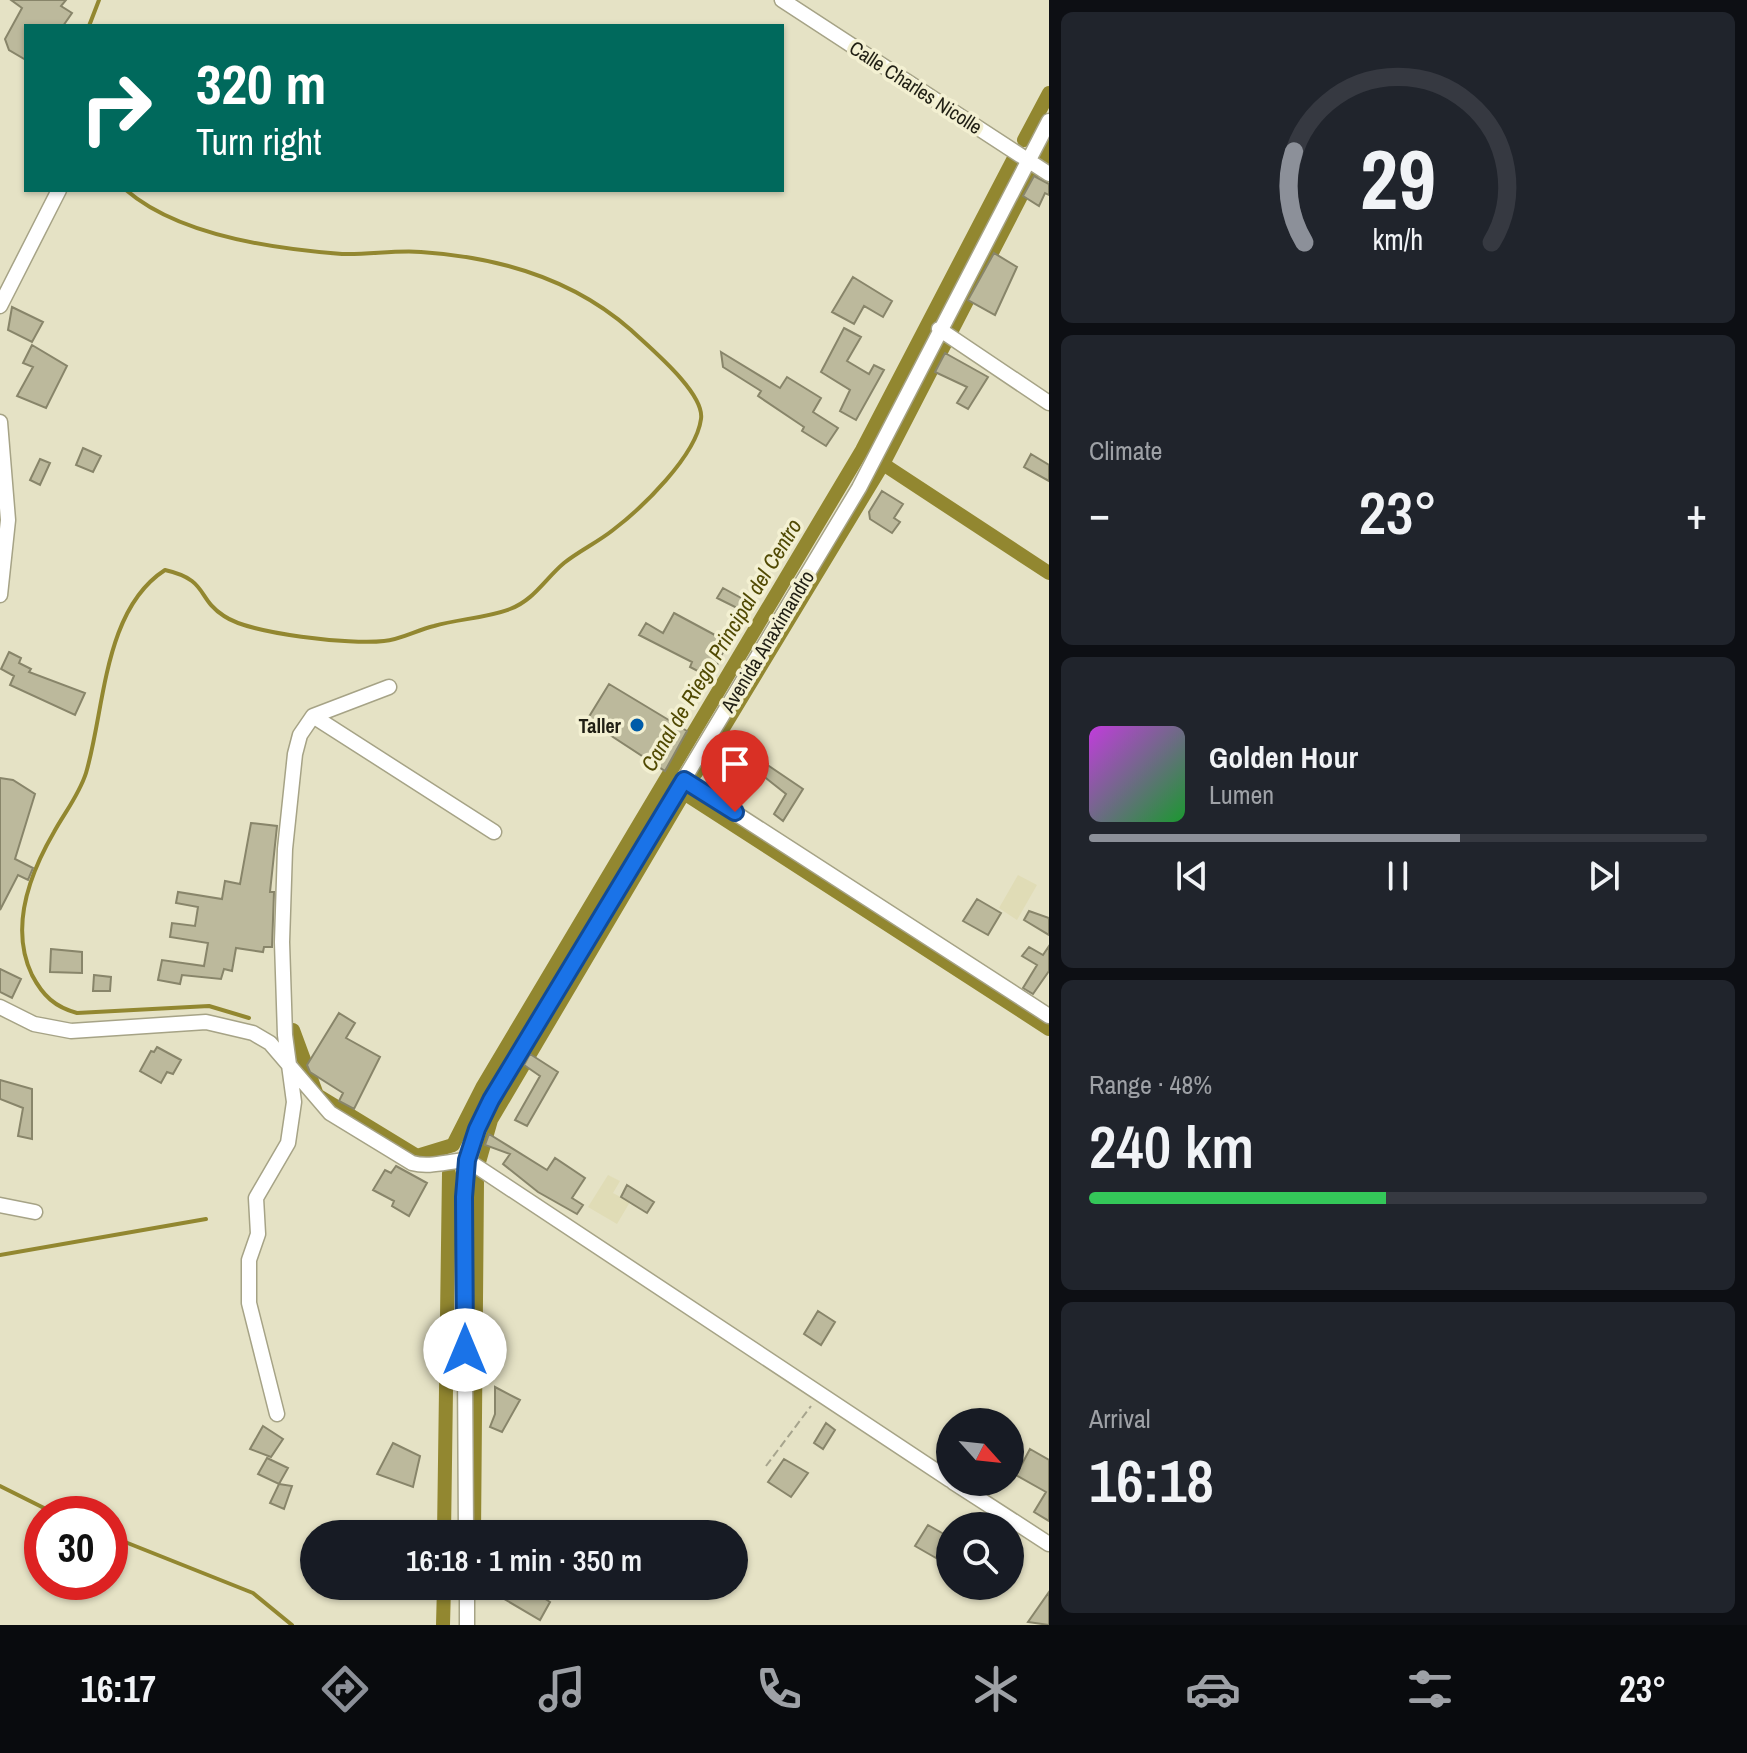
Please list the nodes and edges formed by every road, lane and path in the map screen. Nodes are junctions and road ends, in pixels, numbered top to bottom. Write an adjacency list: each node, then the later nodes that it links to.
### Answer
1 (782, 0): 3 (street, Calle Charles Nicolle)
2 (1049, 121): 3 (street, Avenida Anaximandro)
3 (1029, 160): 4 (street, Calle Charles Nicolle); 7 (street, Avenida Anaximandro)
4 (1049, 174)
5 (58, 192): 6 (street)
6 (0, 306)
7 (939, 329): 8 (street); 13 (street, Avenida Anaximandro)
8 (1049, 403)
9 (0, 422): 10 (street)
10 (0, 595)
11 (389, 687): 12 (street)
12 (313, 716): 14 (street); 17 (street)
13 (684, 780): 16 (street); 18 (street, Avenida Anaximandro)
14 (494, 832)
15 (0, 1007): 17 (street)
16 (1049, 1016)
17 (292, 1070): 18 (street); 22 (street)
18 (467, 1160): 21 (street); 26 (street, Avenida Anaximandro)
19 (0, 1205): 20 (street)
20 (35, 1212)
21 (818, 1395): 23 (path); 24 (street)
22 (277, 1414)
23 (766, 1466)
24 (936, 1471)
25 (975, 1496): 27 (street)
26 (466, 1520)
27 (1049, 1544)
28 (467, 1600): 29 (street)
29 (467, 1625)

